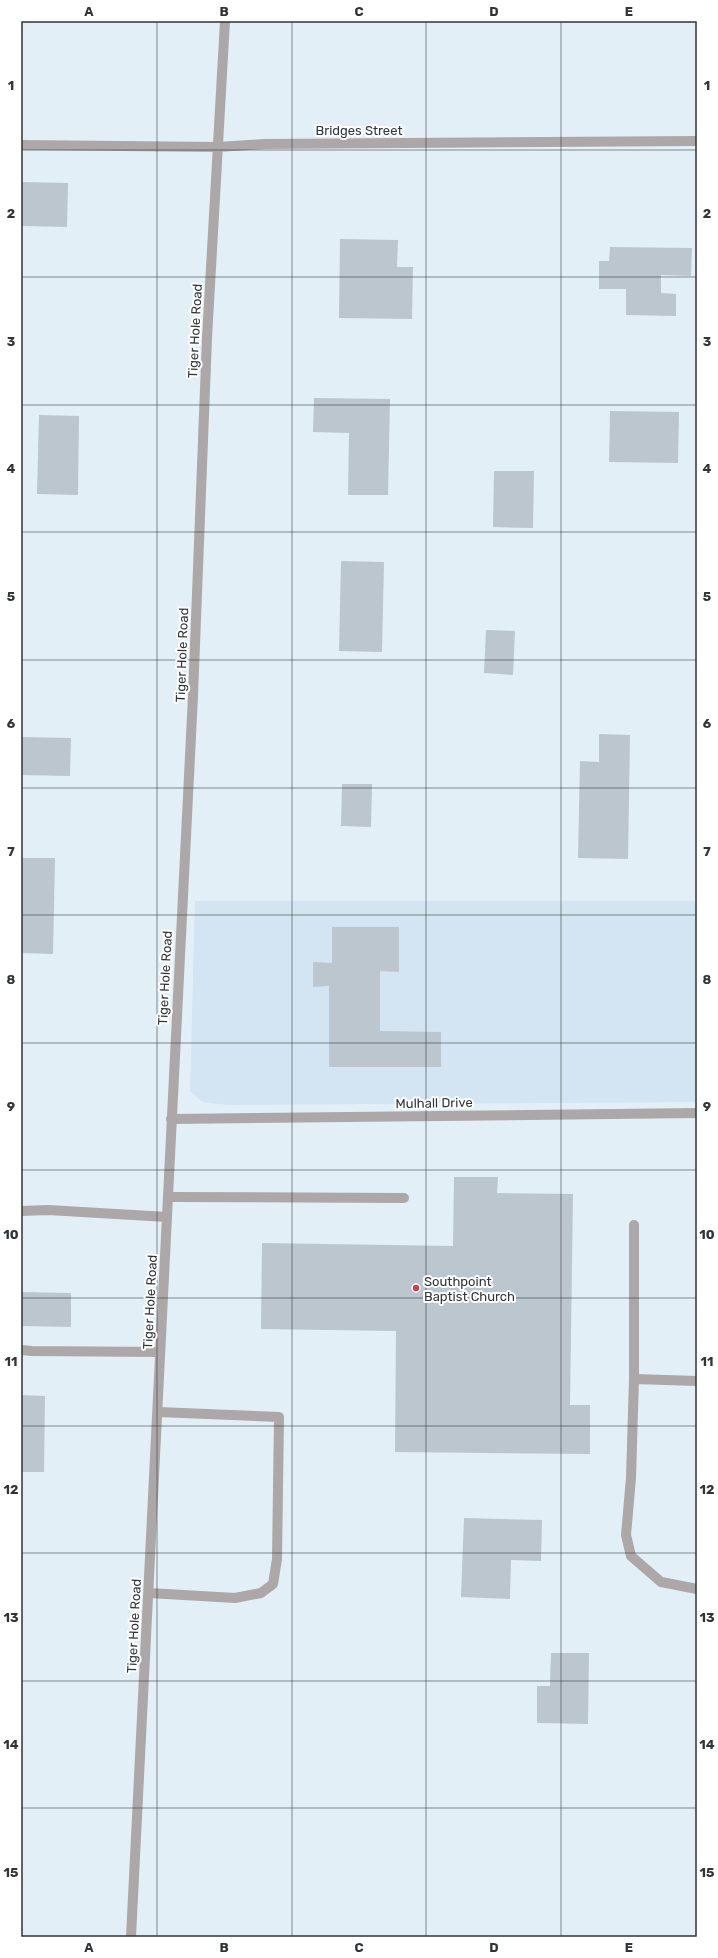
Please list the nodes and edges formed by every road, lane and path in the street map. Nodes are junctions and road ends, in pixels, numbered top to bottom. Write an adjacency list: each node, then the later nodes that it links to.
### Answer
1 (225, 21): 4 (street, Tiger Hole Road)
2 (697, 141): 4 (street, Bridges Street)
3 (21, 145): 4 (street, Bridges Street)
4 (218, 147): 6 (street, Tiger Hole Road)
5 (697, 1114): 6 (street, Mulhall Drive)
6 (171, 1119): 7 (street, Tiger Hole Road)
7 (168, 1197): 8 (street); 10 (street, Tiger Hole Road)
8 (404, 1198)
9 (21, 1211): 10 (street)
10 (167, 1216): 13 (street, Tiger Hole Road)
11 (634, 1225): 14 (street)
12 (21, 1350): 13 (street)
13 (160, 1352): 16 (street, Tiger Hole Road)
14 (634, 1379): 15 (street); 17 (street)
15 (697, 1381)
16 (158, 1412): 18 (street, Tiger Hole Road); 18 (street)
17 (697, 1590)
18 (149, 1594): 19 (street, Tiger Hole Road)
19 (131, 1937)

